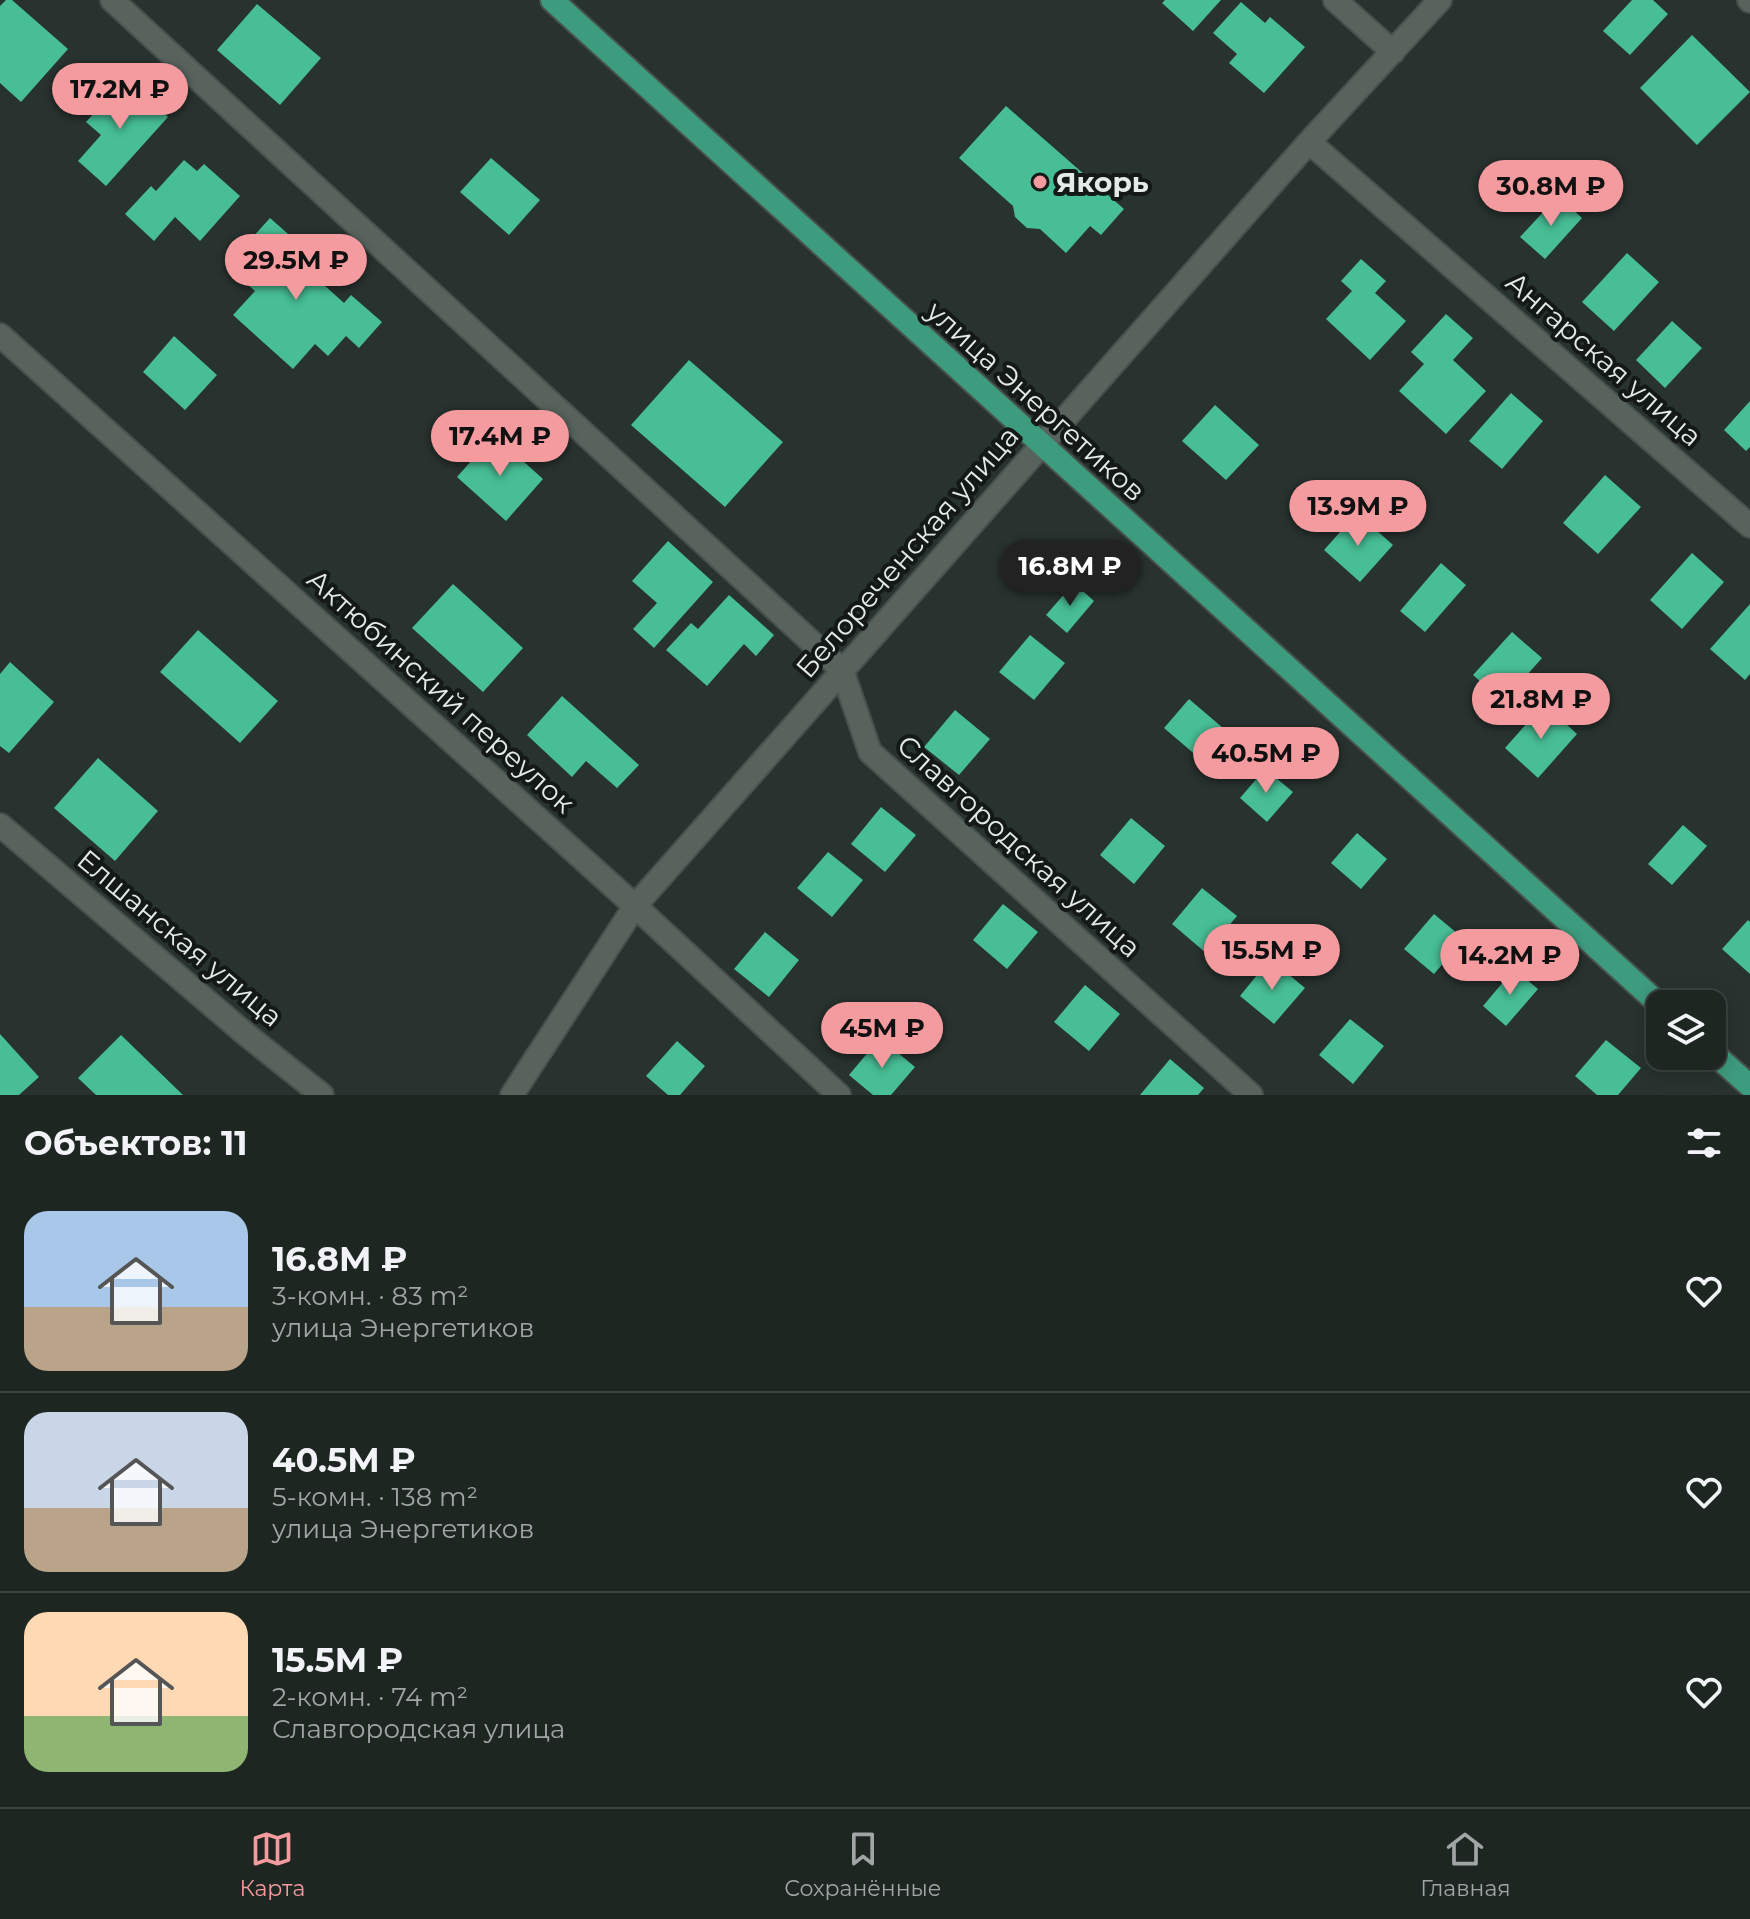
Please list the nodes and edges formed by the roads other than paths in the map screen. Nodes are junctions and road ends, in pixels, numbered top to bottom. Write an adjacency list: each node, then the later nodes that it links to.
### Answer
1 (112, 0): 10 (street, Славгородская улица)
2 (552, 0): 8 (main road, улица Энергетиков)
3 (1335, 0): 5 (street)
4 (1440, 0): 5 (street, Белореченская улица)
5 (1393, 52): 6 (street, Белореченская улица)
6 (1309, 142): 8 (street, Белореченская улица); 9 (street, Ангарская улица)
7 (0, 335): 12 (street, Актюбинский переулок)
8 (1041, 446): 10 (street, Белореченская улица); 13 (main road, улица Энергетиков)
9 (1750, 526)
10 (842, 670): 12 (street, Белореченская улица); 19 (street, Славгородская улица)
11 (0, 825): 16 (street, Елшанская улица)
12 (635, 906): 17 (street, Белореченская улица); 18 (street, Актюбинский переулок)
13 (1646, 992)
14 (1726, 1065): 15 (main road)
15 (1750, 1086)
16 (322, 1095)
17 (512, 1095)
18 (839, 1095)
19 (1251, 1095)

